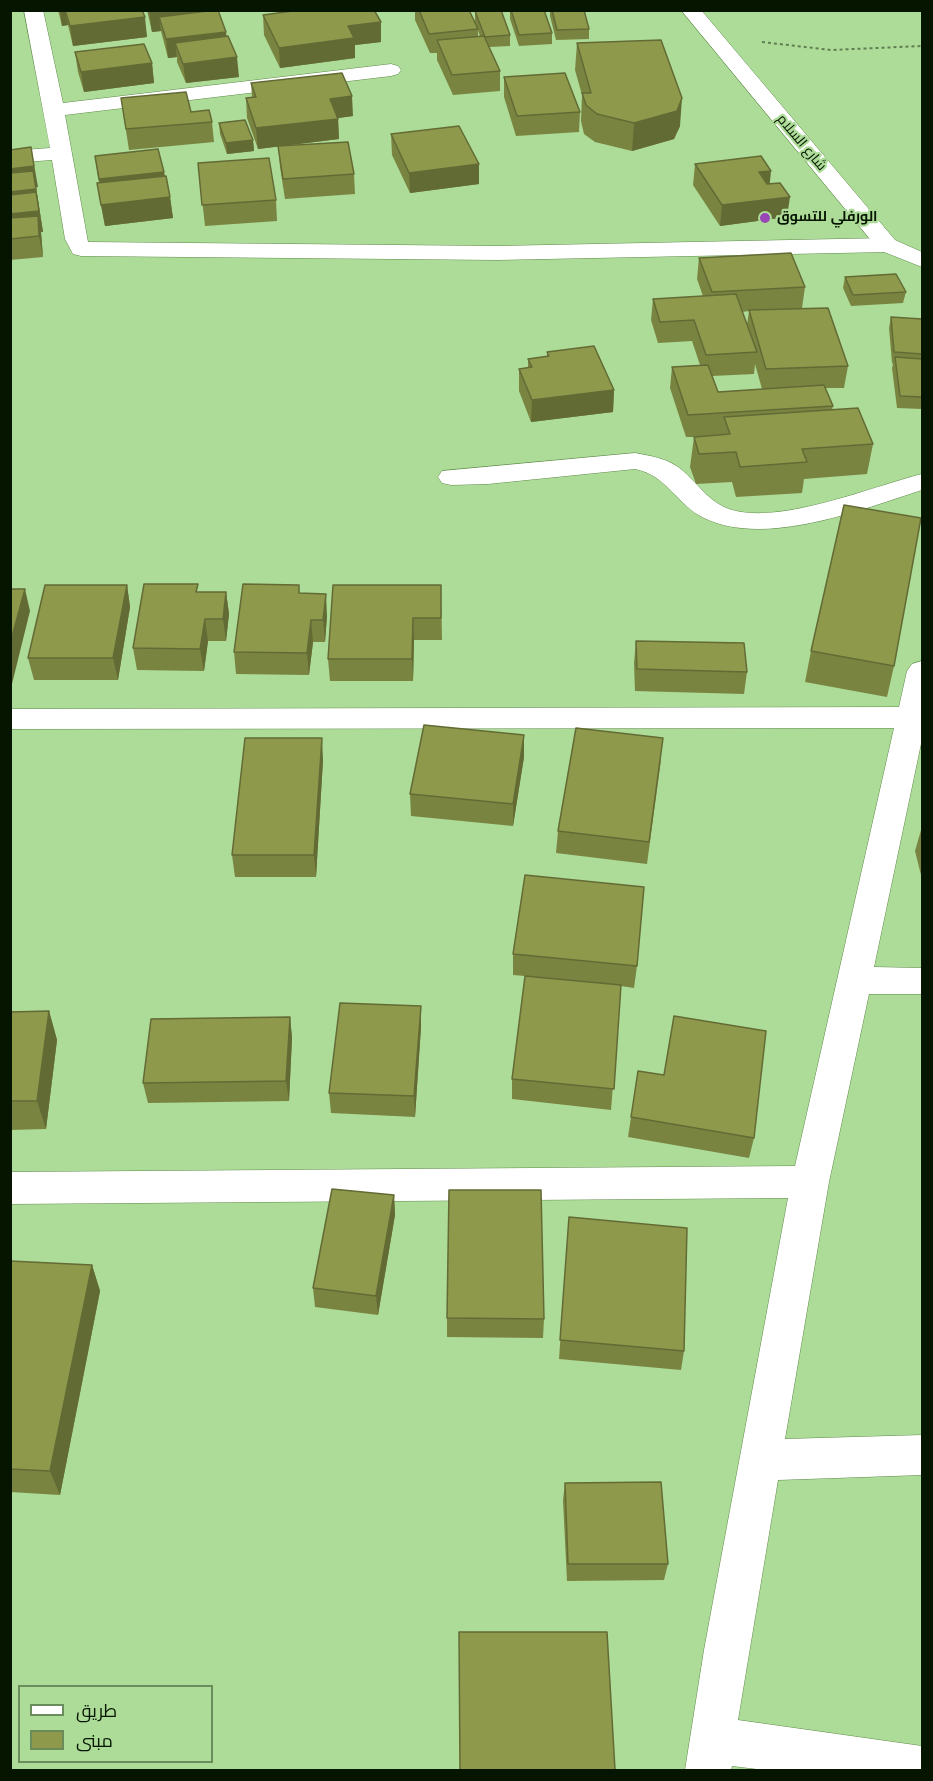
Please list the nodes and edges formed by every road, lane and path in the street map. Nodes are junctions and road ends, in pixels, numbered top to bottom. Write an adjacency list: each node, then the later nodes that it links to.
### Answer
1 (33, 10): 5 (street)
2 (697, 19): 3 (path); 8 (street, شارع السلام)
3 (922, 46)
4 (391, 70): 5 (street)
5 (54, 110): 6 (street)
6 (62, 153): 7 (street); 8 (street)
7 (10, 157)
8 (887, 245): 9 (street, شارع السلام)
9 (922, 260)
10 (451, 477): 11 (street)
11 (922, 482)
12 (922, 671): 13 (street)
13 (912, 717): 14 (street); 15 (street)
14 (10, 719)
15 (854, 980): 16 (street); 17 (street)
16 (922, 981)
17 (810, 1182): 18 (street); 20 (street)
18 (10, 1188)
19 (922, 1455): 20 (street)
20 (760, 1460): 21 (street)
21 (711, 1755): 22 (street)
22 (922, 1769)

